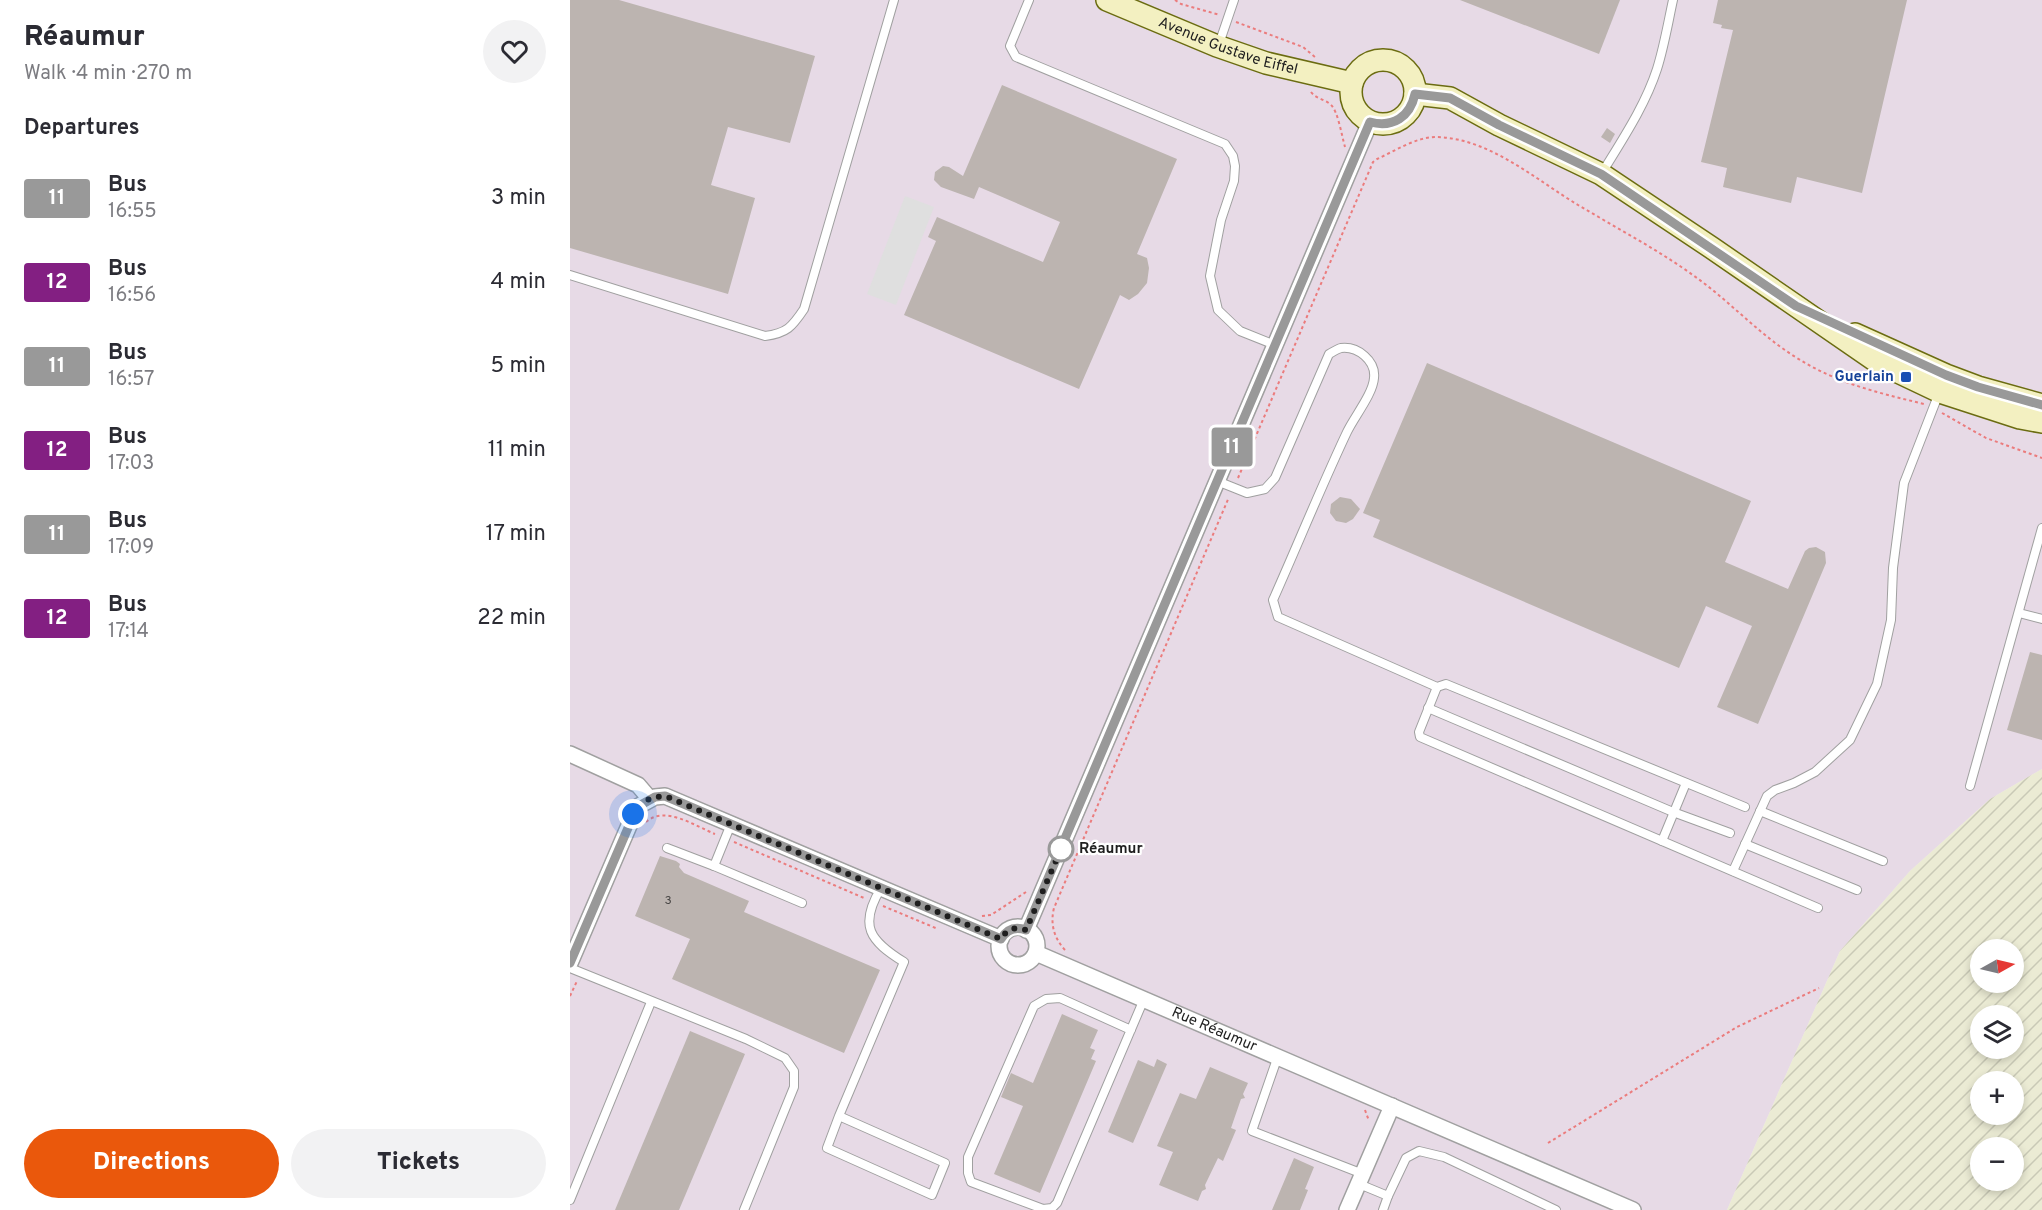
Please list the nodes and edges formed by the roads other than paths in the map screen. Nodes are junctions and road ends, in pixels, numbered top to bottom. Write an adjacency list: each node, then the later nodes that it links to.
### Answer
1 (894, 0): 11 (lane)
2 (1029, 0): 12 (lane)
3 (1107, 0): 6 (street, Avenue Gustave Eiffel)
4 (1234, 0): 6 (lane)
5 (1673, 0): 10 (lane)
6 (1219, 46): 7 (street, Avenue Gustave Eiffel)
7 (1353, 83): 8 (street); 9 (street)
8 (1415, 94): 9 (street); 10 (street)
9 (1370, 122): 12 (street)
10 (1601, 174): 13 (street)
11 (570, 275)
12 (1275, 345): 16 (street)
13 (1941, 389): 14 (street); 15 (street); 27 (lane)
14 (2042, 405)
15 (2042, 422)
16 (1217, 481): 20 (lane); 41 (street)
17 (2042, 528): 18 (lane)
18 (2019, 613): 19 (lane); 24 (lane)
19 (2042, 619)
20 (1437, 687): 21 (lane); 23 (lane)
21 (1428, 708): 28 (lane); 31 (lane)
22 (570, 754): 25 (street)
23 (1686, 783): 26 (lane); 28 (lane)
24 (1970, 786)
25 (650, 799): 29 (street); 44 (street)
26 (1745, 807)
27 (1760, 811): 32 (lane); 34 (lane)
28 (1674, 812): 30 (lane); 31 (lane)
29 (731, 824): 35 (lane); 37 (street)
30 (1730, 833)
31 (1662, 841): 36 (lane)
32 (1745, 844): 36 (lane); 38 (lane)
33 (667, 848): 35 (lane)
34 (1883, 861)
35 (714, 866): 39 (lane)
36 (1733, 871): 40 (lane)
37 (881, 888): 42 (street); 51 (lane)
38 (1857, 890)
39 (802, 903)
40 (1818, 908)
41 (1026, 930): 42 (street); 43 (street)
42 (1001, 939): 43 (street)
43 (1036, 954): 46 (street, Rue Réaumur)
44 (570, 963)
45 (570, 968): 47 (lane)
46 (1143, 999): 48 (lane); 49 (street, Rue Réaumur)
47 (651, 1002): 54 (lane); 55 (lane)
48 (1131, 1030): 48 (lane)
49 (1278, 1056): 50 (street, Rue Réaumur); 52 (lane)
50 (1392, 1106): 52 (street); 59 (street, Rue Réaumur)
51 (838, 1116): 51 (lane)
52 (1361, 1179): 53 (lane); 56 (street)
53 (1388, 1196): 57 (lane); 58 (lane)
54 (570, 1200)
55 (744, 1210)
56 (1347, 1210)
57 (1383, 1210)
58 (1556, 1210)
59 (1633, 1210)

